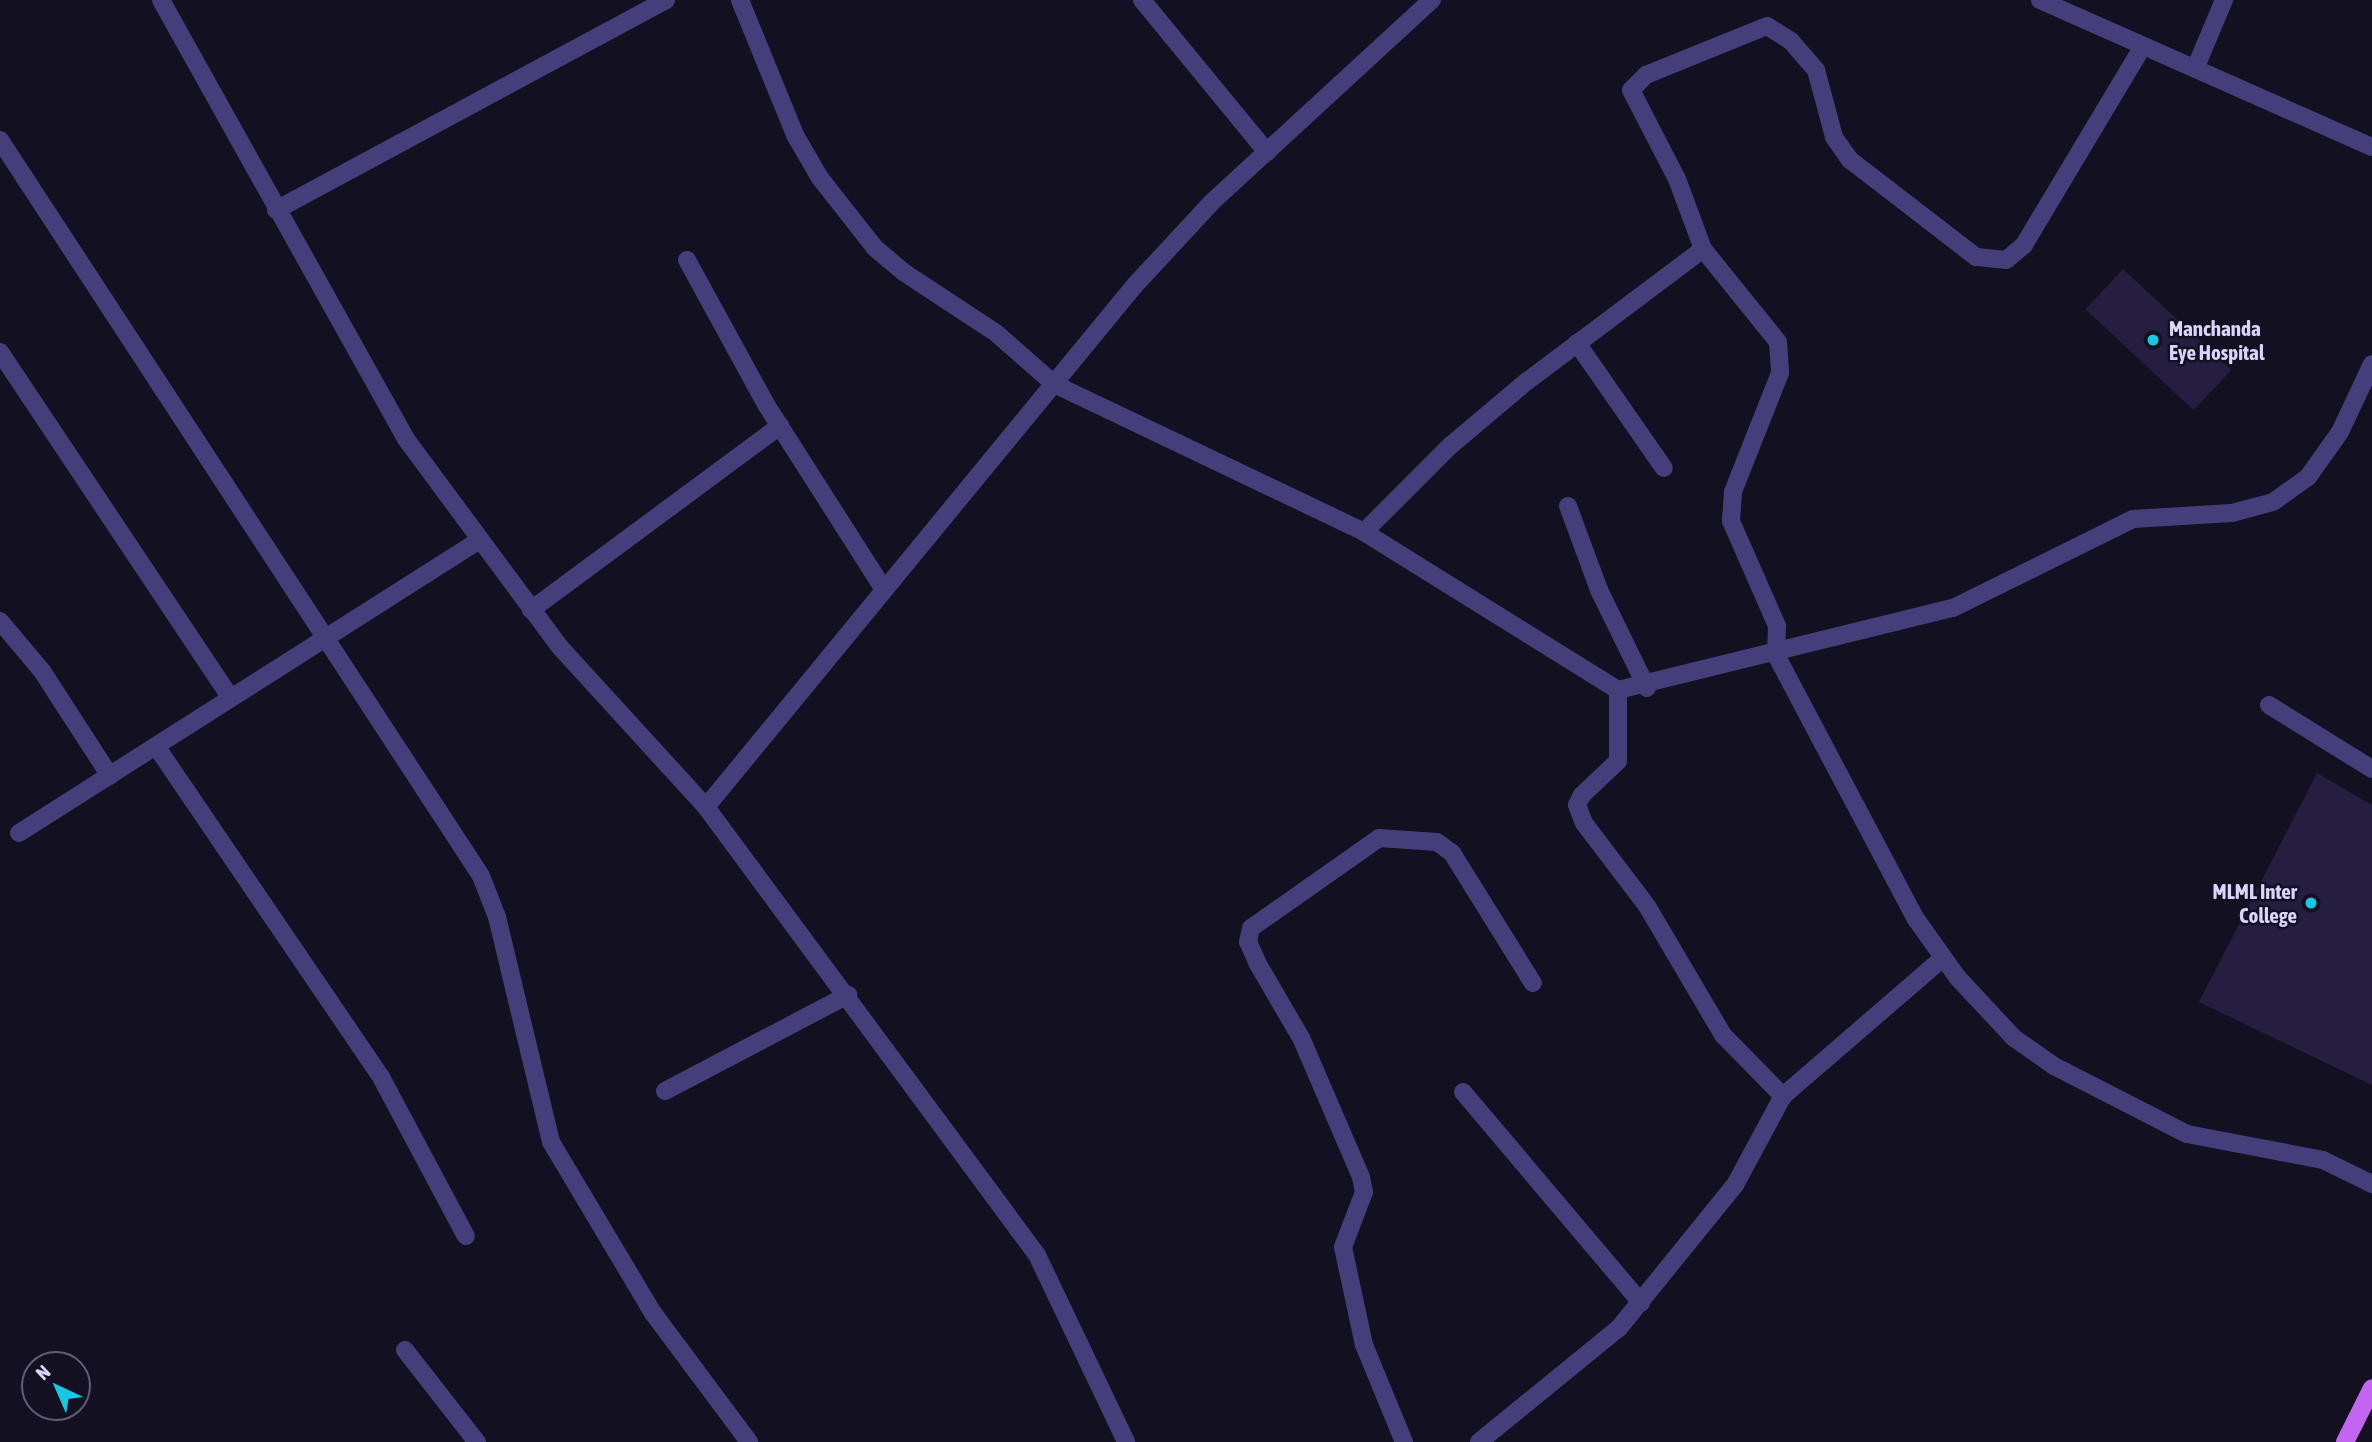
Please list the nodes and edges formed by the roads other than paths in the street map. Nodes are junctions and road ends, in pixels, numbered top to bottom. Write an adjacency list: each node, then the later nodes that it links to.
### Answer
1 (162, 0): 13 (street)
2 (666, 0): 13 (street)
3 (740, 0): 19 (street)
4 (1142, 0): 12 (street)
5 (1432, 0): 12 (street)
6 (2040, 0): 8 (street)
7 (2224, 0): 9 (street)
8 (2143, 46): 9 (street); 14 (street)
9 (2195, 69): 11 (street)
10 (0, 140): 28 (street)
11 (2372, 148)
12 (1268, 152): 19 (street)
13 (276, 210): 24 (street)
14 (1703, 249): 16 (street); 29 (street)
15 (687, 260): 20 (street)
16 (1577, 343): 21 (street); 23 (street)
17 (0, 352): 32 (street)
18 (2372, 364): 29 (street)
19 (1054, 384): 23 (street); 25 (street)
20 (780, 426): 25 (street); 26 (street)
21 (1664, 468)
22 (1568, 506): 30 (street)
23 (1364, 532): 31 (street)
24 (478, 541): 26 (street); 28 (street)
25 (884, 590): 37 (street)
26 (531, 610): 37 (street)
27 (0, 621): 36 (street)
28 (326, 638): 32 (street); 51 (street)
29 (1776, 655): 30 (street); 39 (street)
30 (1647, 688): 31 (street)
31 (1618, 690): 44 (street)
32 (231, 698): 34 (street)
33 (2269, 705): 35 (street)
34 (156, 746): 36 (street); 46 (street)
35 (2372, 769)
36 (110, 776): 38 (street)
37 (706, 807): 41 (street)
38 (19, 834)
39 (1943, 958): 44 (street); 45 (street)
40 (1533, 982): 53 (street)
41 (848, 995): 42 (street); 52 (street)
42 (665, 1091)
43 (1463, 1092): 47 (street)
44 (1783, 1096): 47 (street)
45 (2372, 1184)
46 (466, 1236)
47 (1641, 1303): 54 (street)
48 (405, 1350): 50 (street)
49 (2372, 1388): 55 (main road)
50 (477, 1442)
51 (749, 1442)
52 (1126, 1442)
53 (1404, 1442)
54 (1479, 1442)
55 (2345, 1442)

